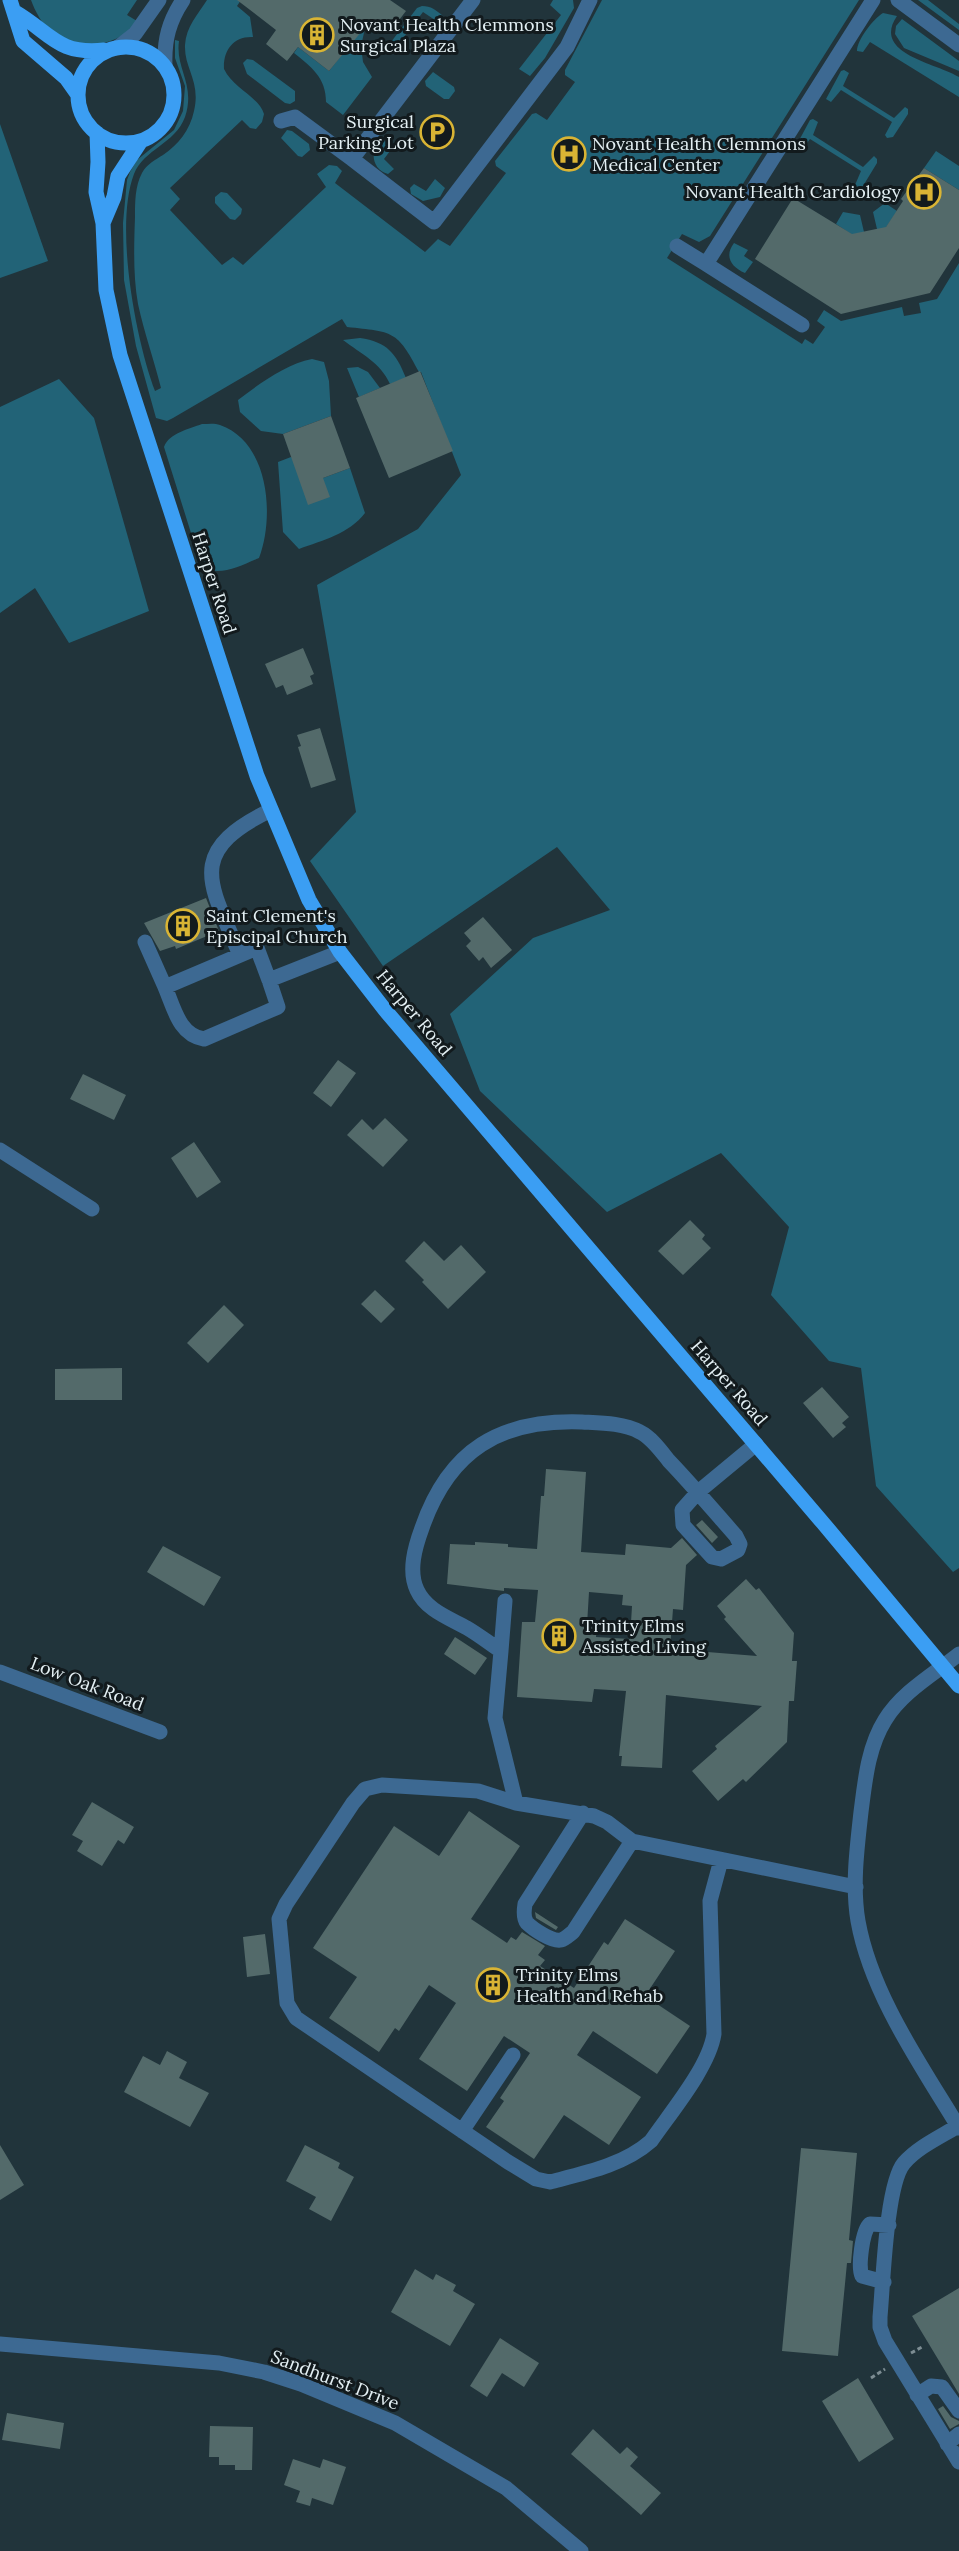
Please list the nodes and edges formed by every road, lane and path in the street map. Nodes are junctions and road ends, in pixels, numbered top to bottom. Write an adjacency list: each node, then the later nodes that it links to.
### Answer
1 (159, 0): 9 (street)
2 (183, 0): 10 (street)
3 (473, 0): 15 (street)
4 (590, 0): 15 (street)
5 (873, 0): 18 (street)
6 (898, 0): 8 (street)
7 (12, 6): 9 (main road); 11 (main road)
8 (959, 45)
9 (113, 49): 10 (main road); 11 (main road)
10 (165, 65): 14 (main road)
11 (78, 94): 13 (main road)
12 (281, 121): 15 (street)
13 (97, 133): 14 (main road); 16 (main road, Harper Road)
14 (141, 141): 16 (main road, Harper Road)
15 (352, 159)
16 (103, 223): 20 (main road, Harper Road)
17 (677, 246): 18 (street)
18 (706, 264): 19 (street)
19 (802, 325)
20 (271, 810): 22 (main road, Harper Road); 23 (street)
21 (145, 942): 25 (street)
22 (340, 952): 24 (street); 28 (main road, Harper Road)
23 (240, 955): 24 (street); 25 (street)
24 (269, 980): 25 (street)
25 (165, 987)
26 (0, 1150): 27 (street)
27 (92, 1209)
28 (756, 1444): 30 (street); 32 (main road, Harper Road)
29 (505, 1601): 30 (street)
30 (501, 1651): 36 (street)
31 (959, 1654): 32 (street)
32 (942, 1667): 34 (main road, Harper Road); 40 (street)
33 (0, 1672): 35 (street, Low Oak Road)
34 (959, 1686)
35 (160, 1732)
36 (516, 1803): 37 (street); 43 (street)
37 (583, 1813): 38 (street); 38 (street)
38 (632, 1841): 39 (street)
39 (721, 1860): 40 (street); 43 (street)
40 (856, 1887): 42 (street)
41 (513, 2055): 43 (street)
42 (958, 2127): 44 (street)
43 (462, 2131)
44 (889, 2225): 45 (street); 45 (street)
45 (884, 2282): 51 (street)
46 (0, 2344): 55 (street, Sandhurst Drive)
47 (922, 2347): 48 (path)
48 (907, 2356)
49 (887, 2368): 50 (path)
50 (871, 2378)
51 (917, 2395): 52 (street); 53 (street)
52 (959, 2411)
53 (953, 2439): 54 (street)
54 (959, 2462)
55 (581, 2551)

